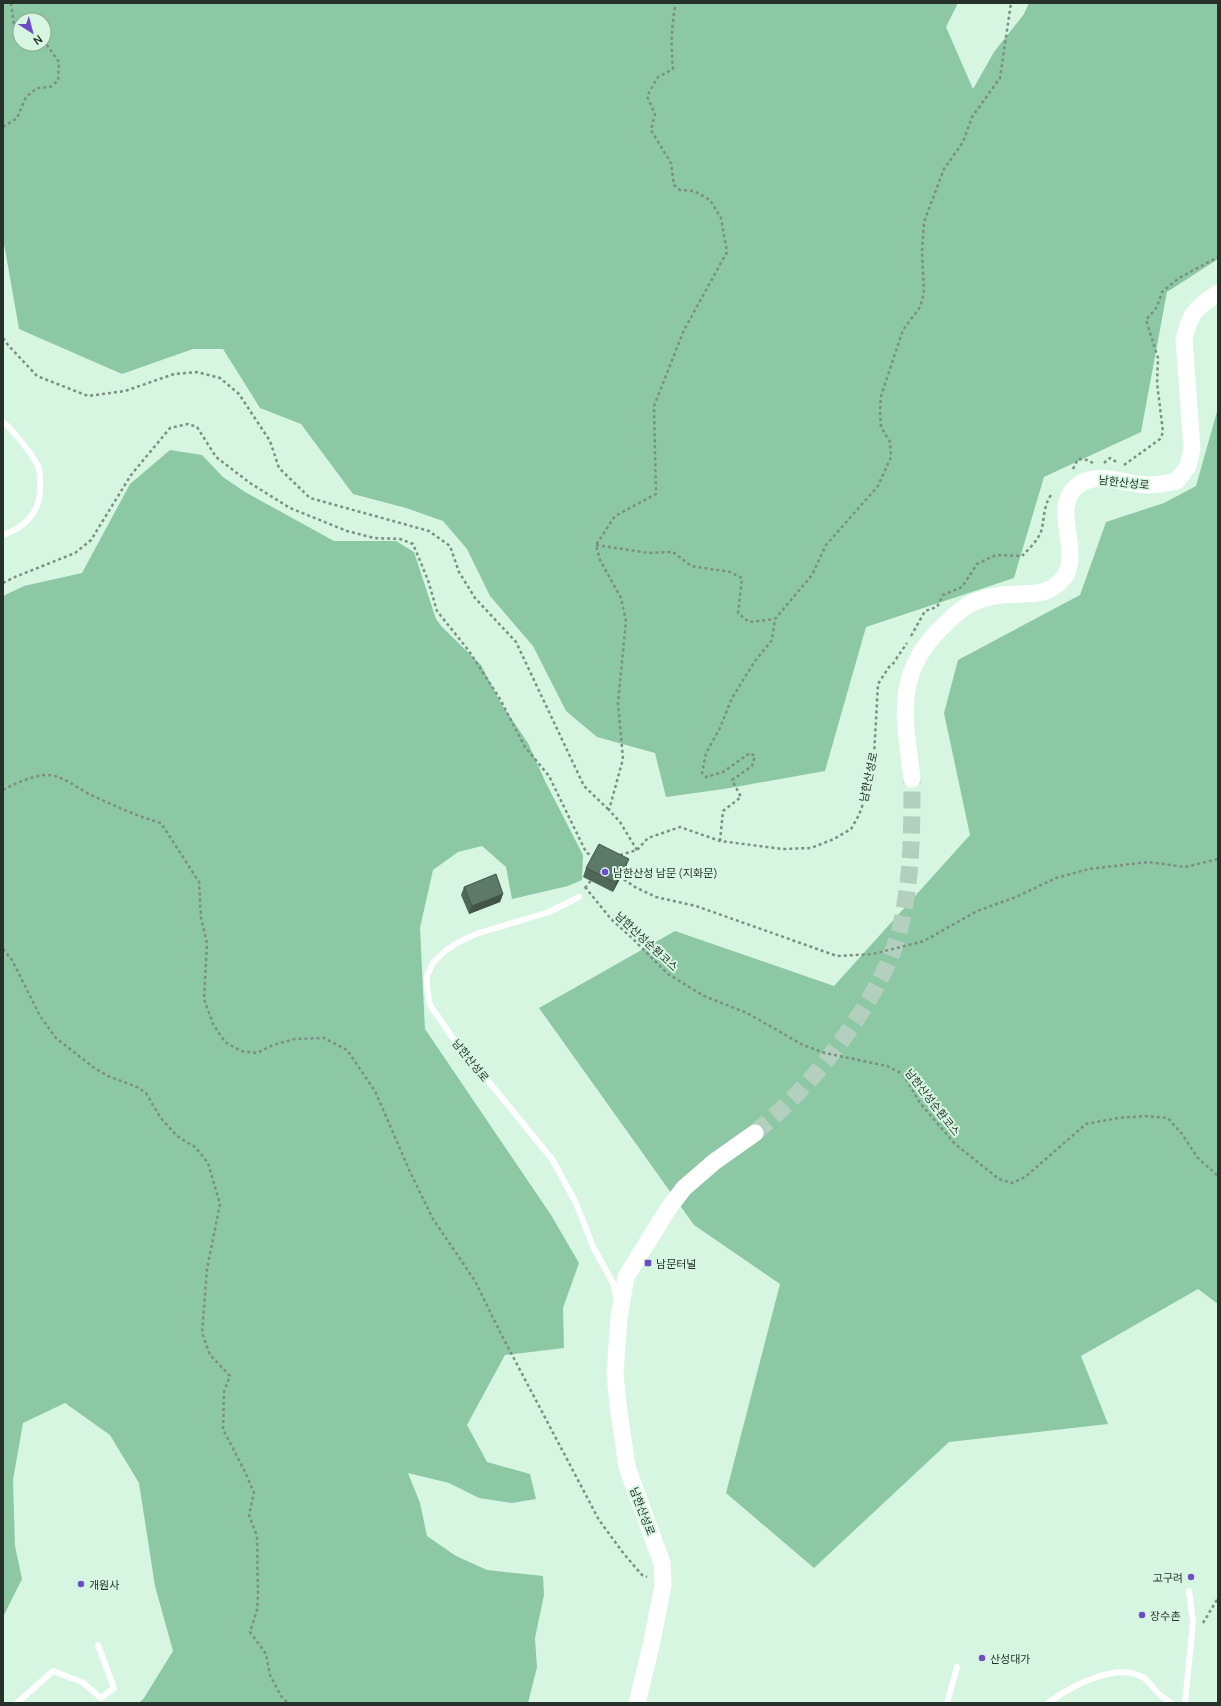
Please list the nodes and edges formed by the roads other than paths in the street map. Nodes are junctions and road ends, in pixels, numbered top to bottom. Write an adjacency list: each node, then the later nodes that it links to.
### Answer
1 (1218, 293): 4 (main road, 남한산성로)
2 (3, 422): 3 (lane)
3 (3, 535)
4 (912, 779)
5 (579, 897): 7 (lane, 남한산성로)
6 (755, 1133): 7 (main road, 남한산성로)
7 (619, 1317): 13 (main road, 남한산성로)
8 (1189, 1592): 16 (lane)
9 (98, 1645): 12 (lane)
10 (957, 1667): 14 (lane)
11 (1049, 1702): 15 (lane)
12 (17, 1703)
13 (636, 1703)
14 (948, 1703)
15 (1171, 1703)
16 (1185, 1703)

